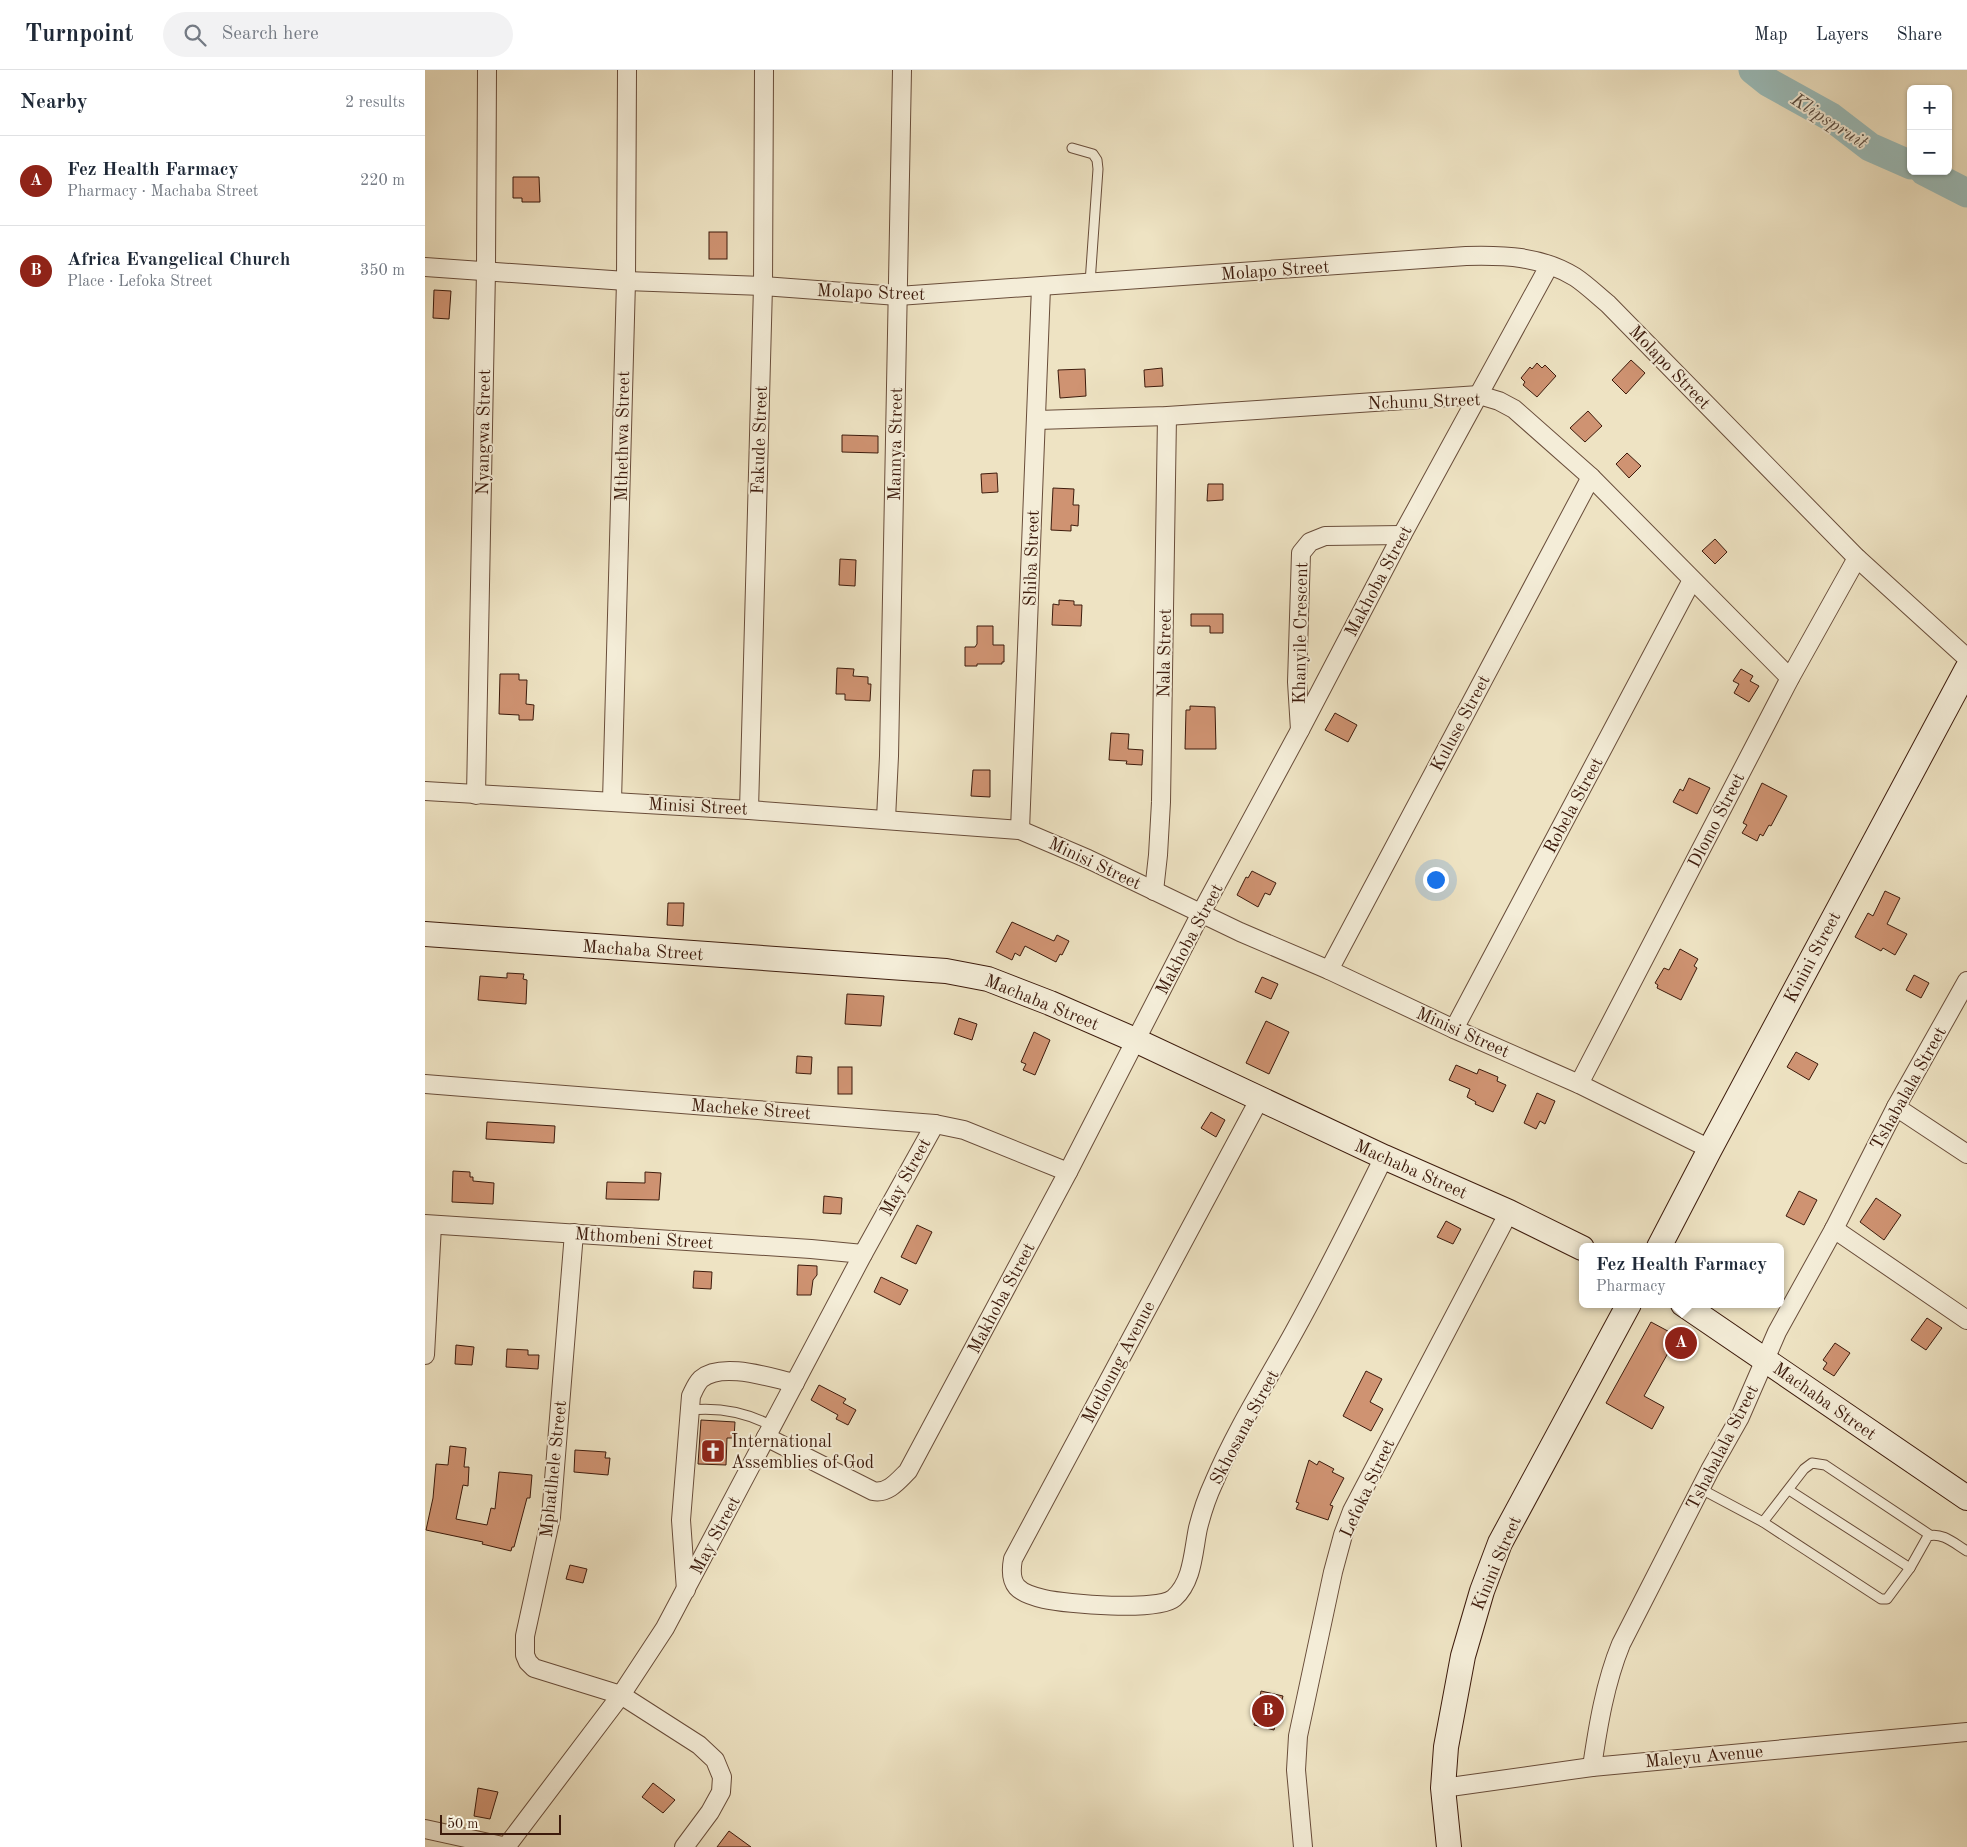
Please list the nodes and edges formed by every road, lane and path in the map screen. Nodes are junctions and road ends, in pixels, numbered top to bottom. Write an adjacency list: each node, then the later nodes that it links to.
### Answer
1 (487, 70): 8 (street, Nyangwa Street)
2 (627, 70): 9 (street, Mthethwa Street)
3 (764, 70): 11 (street, Fakude Street)
4 (902, 71): 13 (street, Mannya Street)
5 (1072, 148): 10 (lane)
6 (1549, 266): 10 (street, Molapo Street); 14 (street, Makhoba Street); 19 (street, Molapo Street)
7 (425, 267): 8 (street, Molapo Street)
8 (486, 270): 9 (street, Molapo Street); 26 (street, Nyangwa Street)
9 (626, 281): 11 (street, Molapo Street); 27 (street, Mthethwa Street)
10 (1090, 283): 12 (street, Molapo Street)
11 (763, 286): 13 (street, Molapo Street); 28 (street, Fakude Street)
12 (1041, 287): 13 (street, Molapo Street); 16 (street, Shiba Street)
13 (899, 296): 29 (street, Mannya Street)
14 (1479, 395): 15 (street, Nchunu Street); 17 (street, Nchunu Street); 18 (street, Makhoba Street)
15 (1167, 416): 16 (street, Nchunu Street); 31 (street, Nala Street)
16 (1037, 420): 30 (street, Shiba Street)
17 (1591, 477): 20 (street, Nchunu Street); 34 (street, Kuluse Street)
18 (1402, 535): 24 (street, Makhoba Street); 24 (street, Khanyile Crescent)
19 (1857, 558): 21 (street, Molapo Street); 23 (street, Dlomo Street)
20 (1693, 580): 23 (street, Nchunu Street); 36 (street, Robela Street)
21 (1967, 658)
22 (1967, 669): 43 (street, Kinini Street)
23 (1790, 678): 39 (street, Dlomo Street)
24 (1300, 730): 32 (street, Makhoba Street)
25 (425, 791): 26 (street, Minisi Street)
26 (476, 795): 27 (street, Minisi Street)
27 (613, 801): 28 (street, Minisi Street)
28 (749, 810): 29 (street, Minisi Street)
29 (886, 819): 30 (street, Minisi Street)
30 (1020, 830): 31 (street, Minisi Street)
31 (1154, 891): 32 (street, Minisi Street)
32 (1201, 913): 34 (street, Minisi Street); 37 (street, Makhoba Street)
33 (425, 934): 37 (street, Machaba Street)
34 (1329, 970): 36 (street, Minisi Street)
35 (1966, 985): 41 (street, Tshabalala Street)
36 (1454, 1029): 39 (street, Minisi Street)
37 (1135, 1040): 40 (street, Machaba Street); 46 (street, Makhoba Street)
38 (425, 1084): 42 (street, Macheke Street)
39 (1579, 1084): 43 (street, Minisi Street)
40 (1259, 1100): 45 (street, Machaba Street); 70 (street, Motloung Avenue)
41 (1896, 1107): 44 (street); 49 (street, Tshabalala Street)
42 (935, 1124): 46 (street, Macheke Street); 53 (street, May Street)
43 (1710, 1149): 51 (street, Kinini Street)
44 (1967, 1154)
45 (1384, 1157): 47 (street, Machaba Street); 70 (street, Skhosana Street)
46 (1068, 1172): 61 (street, Makhoba Street)
47 (1509, 1212): 52 (street, Machaba Street); 78 (street, Lefoka Street)
48 (429, 1224): 50 (street, Mthombeni Street); 57 (street)
49 (1833, 1229): 56 (street); 58 (street, Tshabalala Street)
50 (574, 1233): 53 (street, Mthombeni Street); 71 (street, Mphatlhele Street)
51 (1661, 1243)
52 (1579, 1247)
53 (863, 1254): 59 (street, May Street)
54 (1627, 1308): 74 (street, Kinini Street)
55 (1689, 1308): 58 (street, Machaba Street)
56 (1967, 1320)
57 (425, 1356)
58 (1766, 1360): 62 (street, Tshabalala Street); 64 (street, Machaba Street)
59 (795, 1382): 60 (street); 61 (street, May Street)
60 (690, 1410): 61 (lane); 69 (street)
61 (769, 1431): 69 (street, May Street)
62 (1701, 1488): 65 (lane); 73 (street, Tshabalala Street)
63 (1789, 1490): 65 (lane); 66 (lane); 68 (lane)
64 (1967, 1498)
65 (1763, 1522): 68 (lane)
66 (1930, 1535): 67 (lane); 68 (lane)
67 (1967, 1551)
68 (1910, 1568)
69 (686, 1590): 71 (street, May Street)
70 (1058, 1602)
71 (621, 1695): 76 (street, May Street); 77 (street, Mphatlhele Street)
72 (1967, 1732): 73 (street, Maleyu Avenue)
73 (1592, 1767): 74 (street, Maleyu Avenue)
74 (1443, 1788): 79 (street, Kinini Street)
75 (425, 1829): 76 (street)
76 (506, 1847)
77 (684, 1847)
78 (1303, 1847)
79 (1449, 1847)

